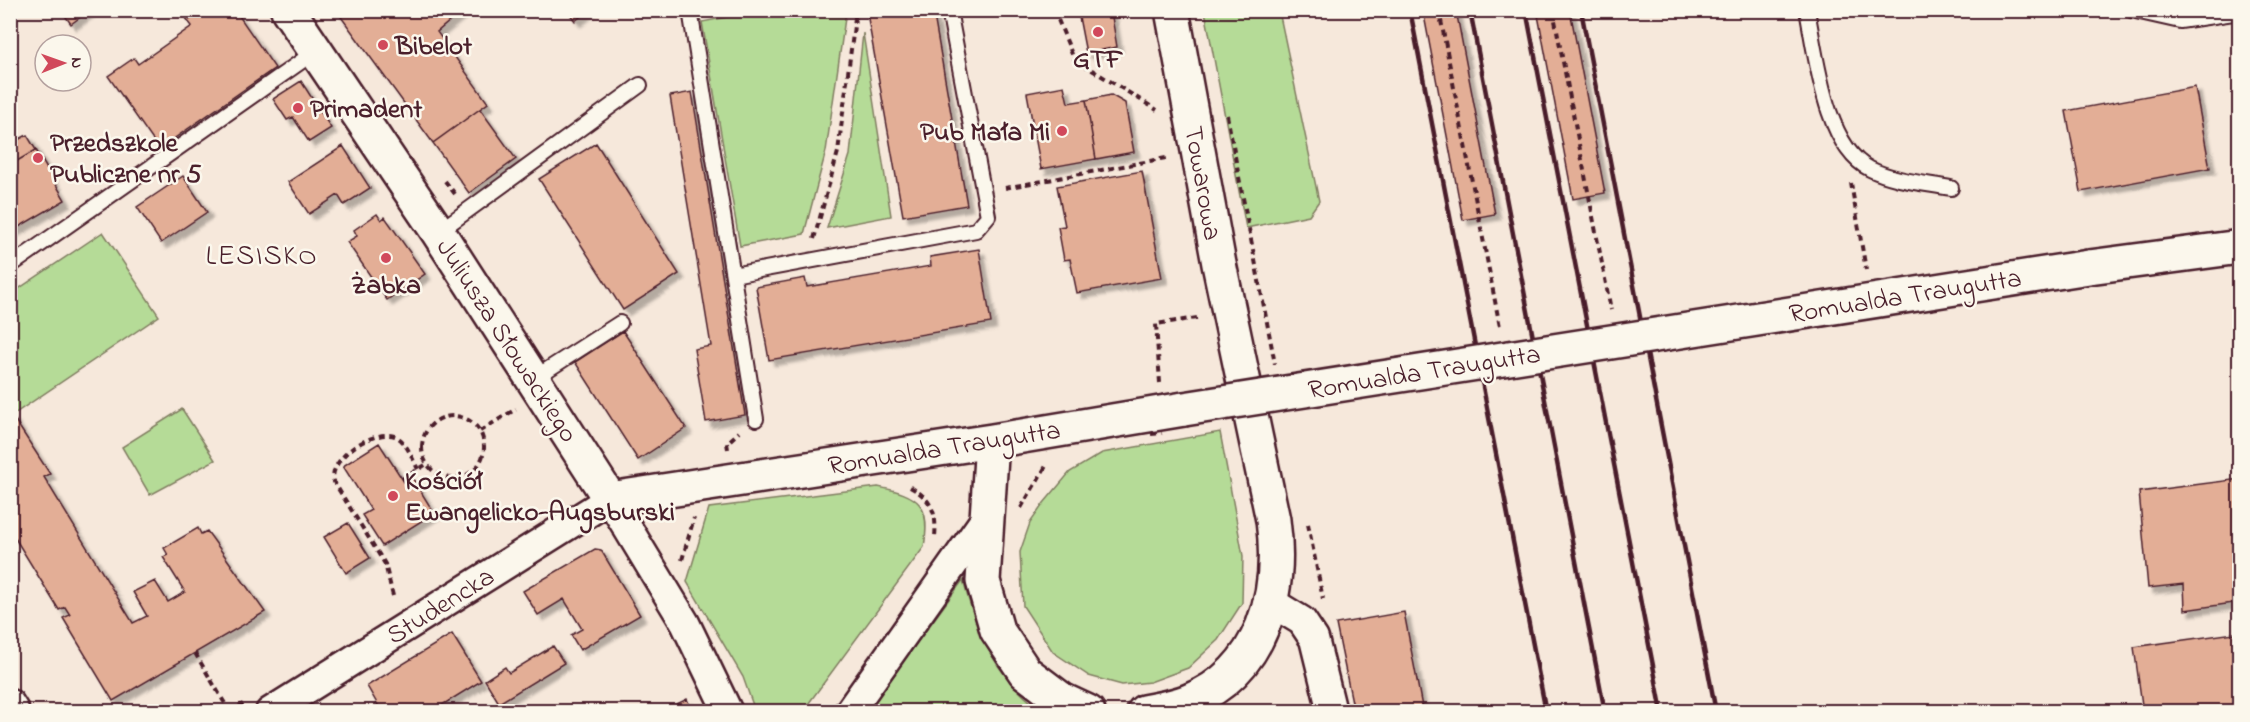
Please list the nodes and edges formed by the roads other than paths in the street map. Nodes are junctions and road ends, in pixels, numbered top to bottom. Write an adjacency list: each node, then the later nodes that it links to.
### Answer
1 (288, 10): 8 (street, Juliusza Słowackiego)
2 (690, 10): 14 (lane)
3 (949, 10): 14 (lane)
4 (1172, 10): 21 (street, Towarowa)
5 (1807, 10): 10 (lane)
6 (2131, 10): 7 (lane)
7 (2240, 12)
8 (316, 51): 11 (street, Juliusza Słowackiego); 13 (lane)
9 (640, 85): 11 (lane)
10 (1951, 188)
11 (445, 227): 16 (street, Juliusza Słowackiego)
12 (2240, 247): 18 (street, Romualda Traugutta, bridge)
13 (10, 266)
14 (733, 274): 17 (lane)
15 (621, 324): 16 (lane)
16 (522, 388): 19 (street, Juliusza Słowackiego)
17 (756, 419)
18 (992, 441): 19 (street, Romualda Traugutta); 20 (street)
19 (610, 499): 23 (street, Studencka); 26 (street, Juliusza Słowackiego)
20 (986, 518): 27 (street); 28 (street)
21 (1271, 602): 24 (street, Towarowa); 30 (street)
22 (10, 704): 25 (street)
23 (260, 705)
24 (1178, 708): 29 (street, Towarowa)
25 (15, 711)
26 (728, 711)
27 (849, 711)
28 (1088, 711)
29 (1144, 711)
30 (1332, 711)

